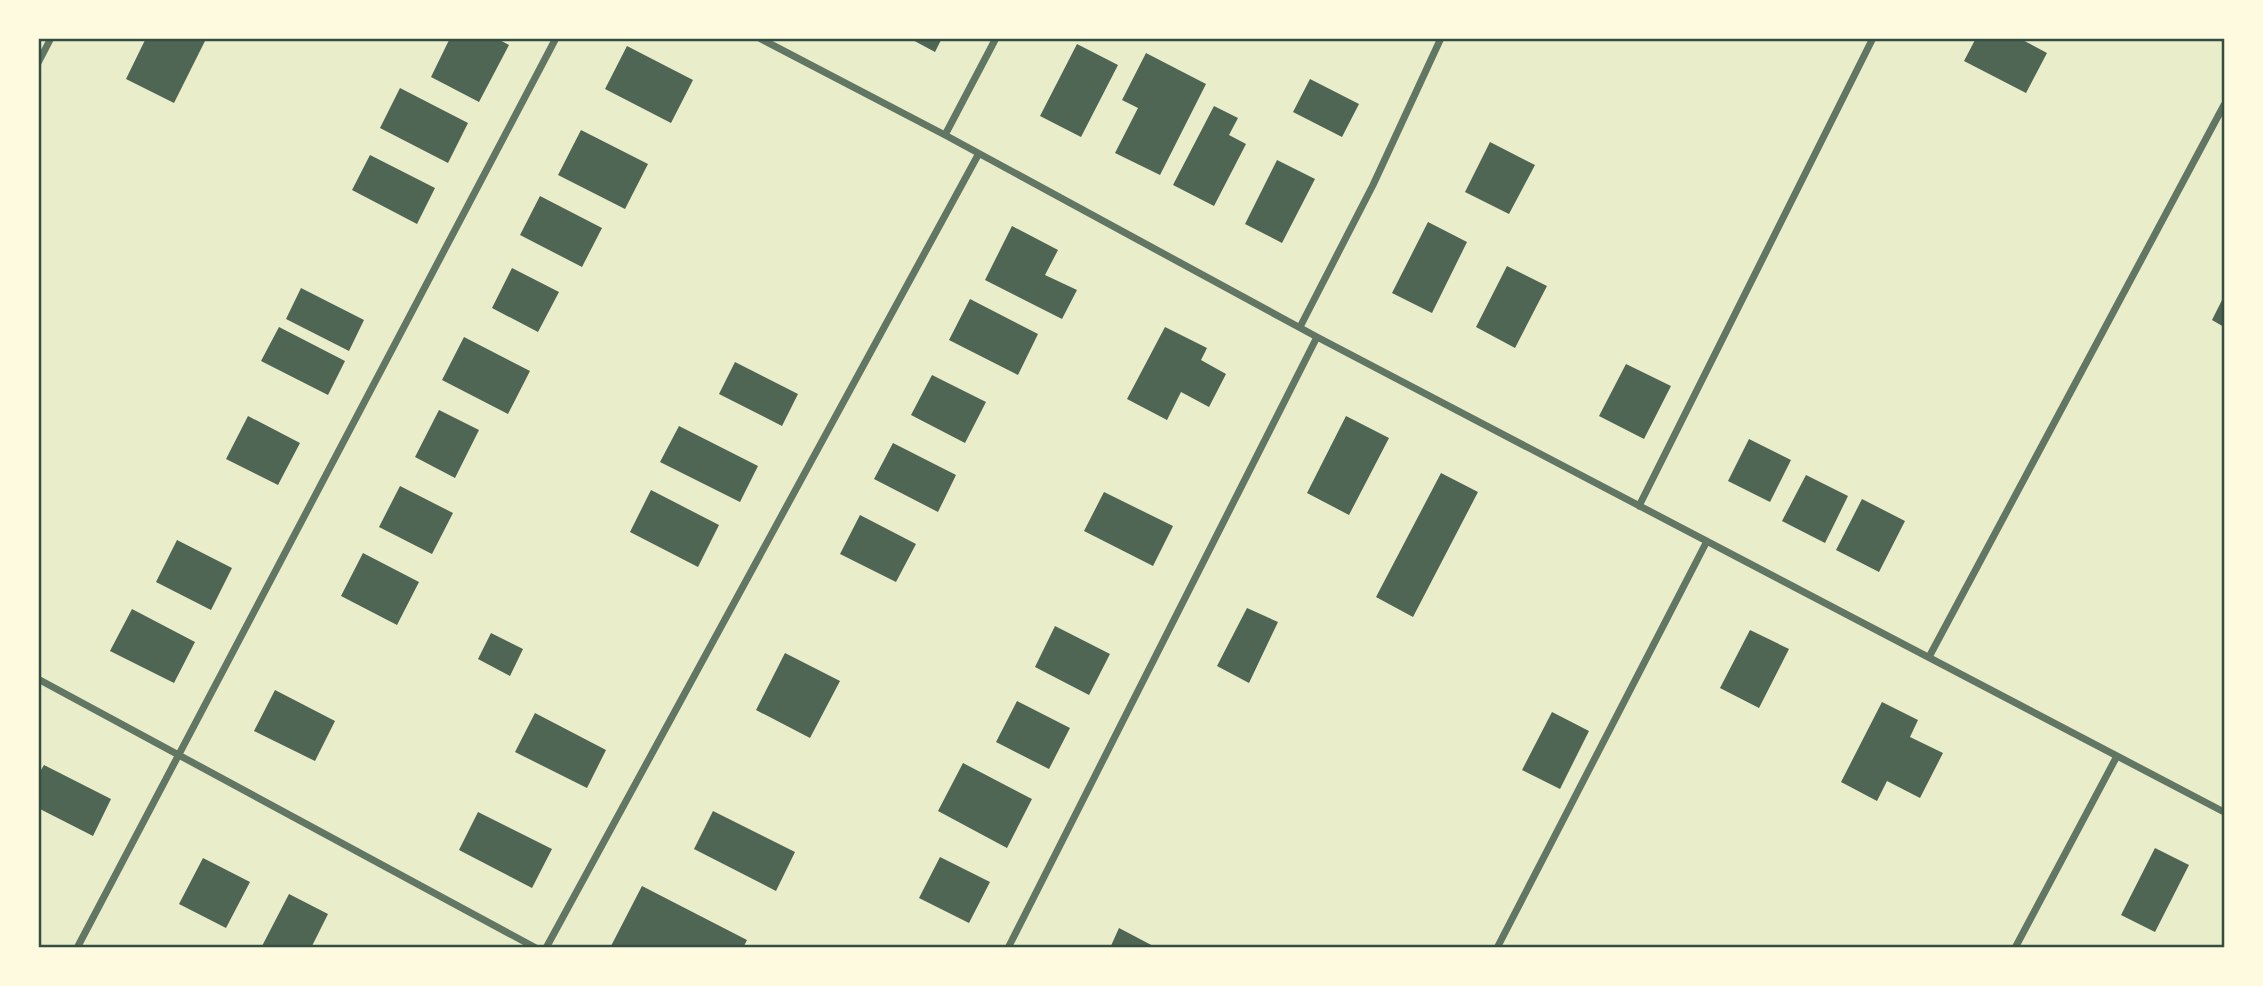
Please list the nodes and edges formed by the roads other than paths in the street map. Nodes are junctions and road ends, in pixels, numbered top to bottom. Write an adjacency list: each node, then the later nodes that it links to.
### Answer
1 (51, 38): 7 (street)
2 (556, 38): 17 (street)
3 (759, 38): 9 (street)
4 (996, 38): 9 (street)
5 (1441, 38): 11 (street)
6 (1873, 38): 13 (street)
7 (38, 63)
8 (2224, 105): 15 (street)
9 (945, 135): 10 (street)
10 (978, 155): 11 (street); 22 (street)
11 (1300, 327): 12 (street)
12 (1317, 337): 13 (street); 23 (street)
13 (1639, 506): 14 (street)
14 (1707, 541): 15 (street); 24 (street)
15 (1929, 657): 18 (street)
16 (38, 680): 17 (street)
17 (180, 754): 20 (street); 21 (street)
18 (2118, 755): 19 (street); 25 (street)
19 (2224, 812)
20 (77, 947)
21 (536, 947)
22 (546, 947)
23 (1008, 947)
24 (1497, 947)
25 (2015, 947)

